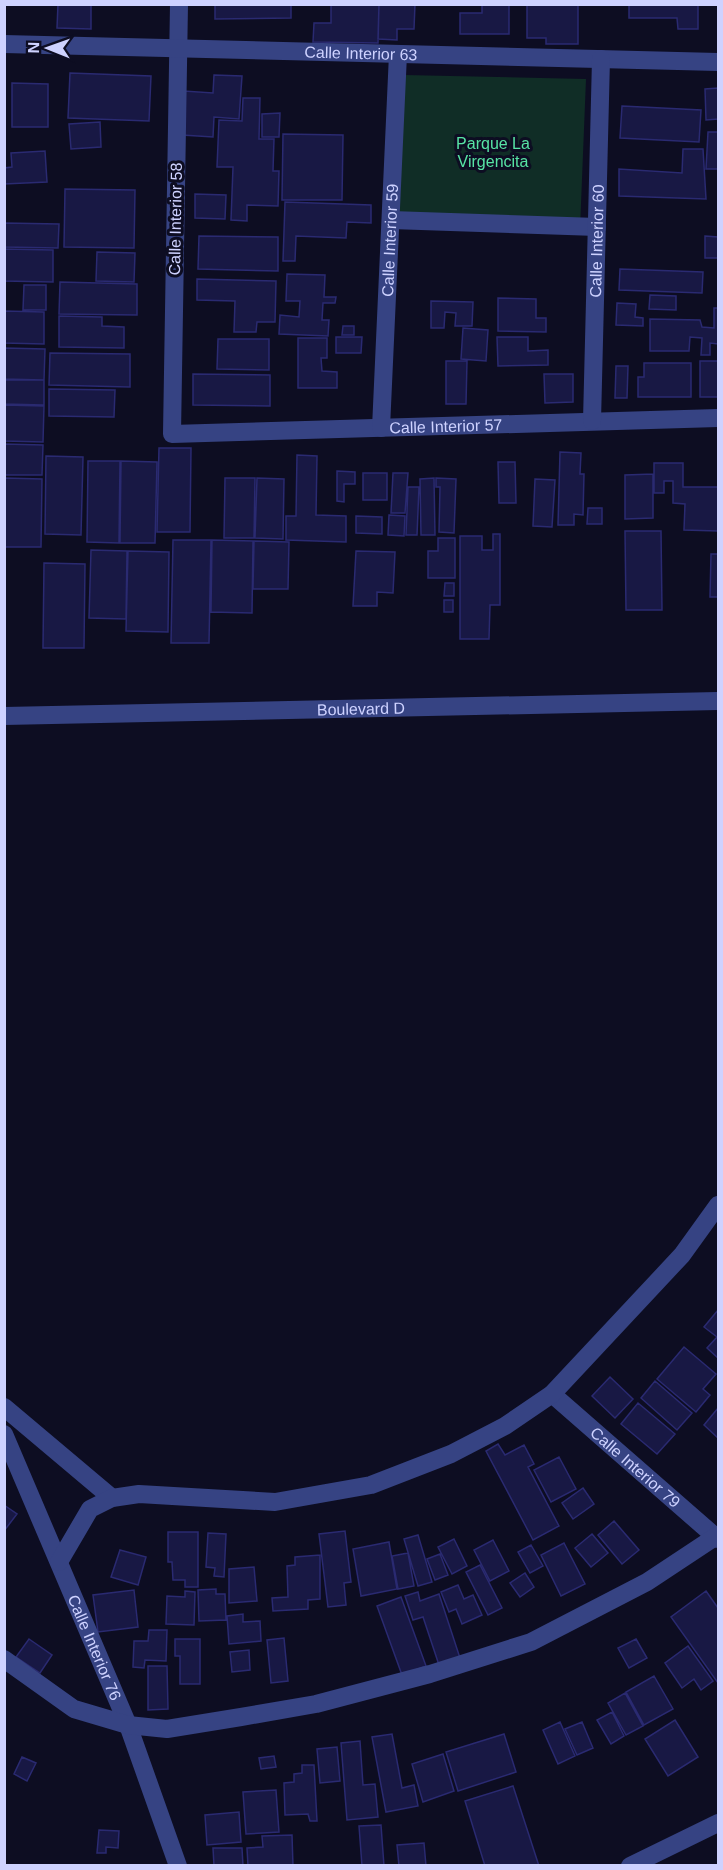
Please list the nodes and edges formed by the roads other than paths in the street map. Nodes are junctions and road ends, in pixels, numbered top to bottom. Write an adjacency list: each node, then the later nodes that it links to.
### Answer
1 (179, 4): 3 (street, Calle Interior 58)
2 (4, 44): 3 (street, Calle Interior 63)
3 (177, 48): 4 (street, Calle Interior 63); 12 (street, Calle Interior 58)
4 (398, 54): 5 (street, Calle Interior 63); 7 (street, Calle Interior 59)
5 (601, 59): 6 (street, Calle Interior 63); 8 (street, Calle Interior 60)
6 (718, 62)
7 (391, 220): 8 (street); 11 (street, Calle Interior 59)
8 (597, 227): 10 (street, Calle Interior 60)
9 (718, 418): 10 (street, Calle Interior 57)
10 (592, 422): 11 (street, Calle Interior 57)
11 (381, 428): 12 (street, Calle Interior 57)
12 (172, 434)
13 (718, 702): 14 (street, Boulevard D)
14 (4, 716)
15 (718, 1205): 16 (street)
16 (552, 1394): 19 (street); 20 (street, Calle Interior 79)
17 (4, 1407): 19 (street)
18 (4, 1434): 21 (street, Calle Interior 76)
19 (112, 1498): 21 (street)
20 (718, 1537): 23 (street)
21 (59, 1562): 23 (street, Calle Interior 76)
22 (4, 1659): 23 (street)
23 (128, 1725): 25 (street, Calle Interior 76)
24 (718, 1823): 26 (street)
25 (178, 1866)
26 (630, 1866)

